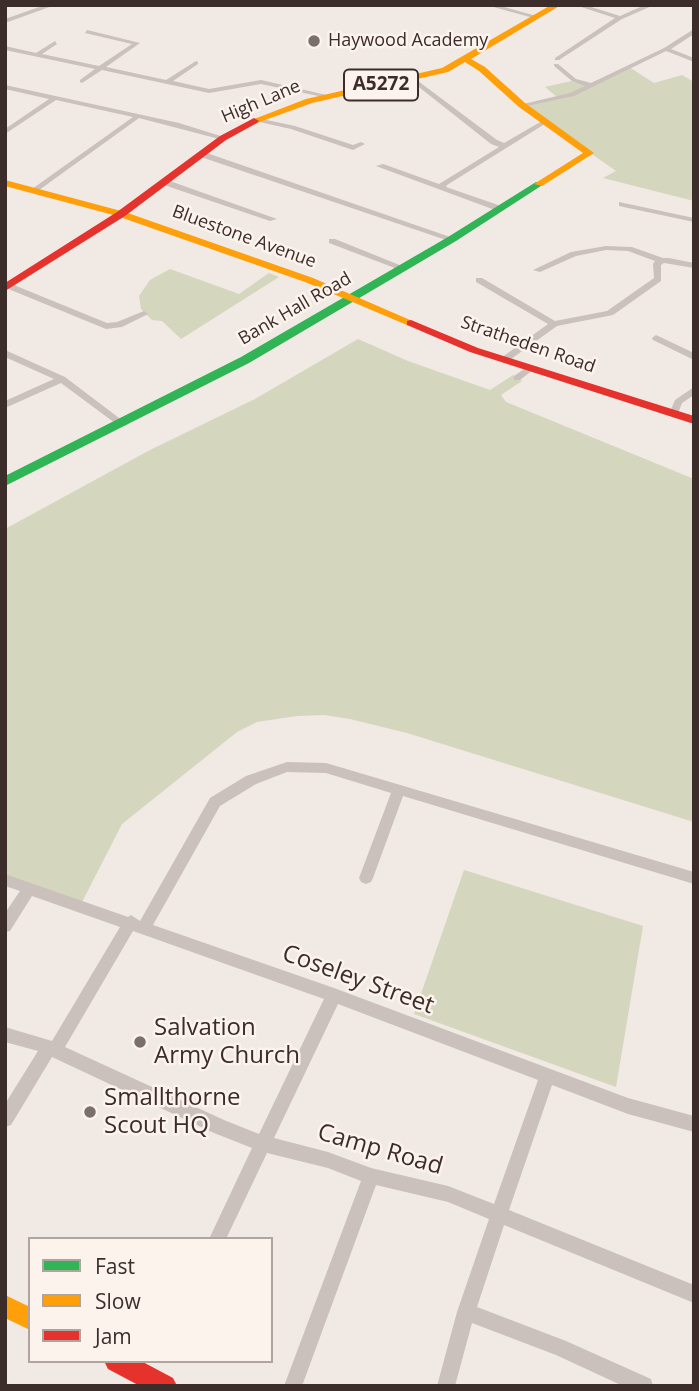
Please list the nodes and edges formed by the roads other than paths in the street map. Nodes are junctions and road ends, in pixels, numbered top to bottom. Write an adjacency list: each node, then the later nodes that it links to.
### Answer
1 (52, 5): 8 (street)
2 (489, 5): 6 (street)
3 (557, 5): 6 (street, High Lane / A5272)
4 (578, 5): 7 (street)
5 (652, 5): 7 (street)
6 (537, 17): 17 (street, High Lane / A5272)
7 (620, 18): 24 (street)
8 (5, 21)
9 (694, 31): 15 (street)
10 (85, 32): 12 (street)
11 (55, 43): 16 (street)
12 (137, 43): 13 (street); 20 (street)
13 (149, 46)
14 (5, 48): 16 (street)
15 (666, 49): 18 (street); 24 (street)
16 (36, 55): 20 (street)
17 (467, 60): 21 (street, High Lane / A5272); 28 (street)
18 (694, 60)
19 (196, 63): 23 (street)
20 (100, 68): 22 (street); 23 (street)
21 (412, 79): 26 (street, High Lane / A5272); 35 (street)
22 (82, 81)
23 (168, 82): 26 (street)
24 (589, 85): 28 (street)
25 (5, 87): 27 (street)
26 (328, 96): 30 (street, High Lane / A5272)
27 (55, 99): 29 (street); 32 (street)
28 (522, 105): 31 (street)
29 (137, 117): 33 (street); 43 (street)
30 (257, 120): 33 (street, High Lane / A5272); 36 (street)
31 (544, 122): 35 (street); 45 (street, Bank Hall Road)
32 (5, 132)
33 (223, 138): 37 (street, High Lane / A5272)
34 (361, 144): 36 (street)
35 (504, 146): 42 (street)
36 (353, 148): 38 (street)
37 (201, 154): 40 (street, High Lane / A5272); 49 (street)
38 (346, 156)
39 (380, 166): 42 (street)
40 (164, 182): 46 (street, High Lane / A5272); 47 (street)
41 (5, 183): 43 (street, Bluestone Avenue)
42 (442, 188): 45 (street)
43 (35, 191): 46 (street, Bluestone Avenue)
44 (630, 196): 48 (street)
45 (498, 208): 49 (street, Bank Hall Road)
46 (121, 214): 56 (street, High Lane / A5272); 57 (street, Bluestone Avenue)
47 (273, 219)
48 (694, 220)
49 (452, 239): 53 (street, Bank Hall Road)
50 (332, 241): 53 (street)
51 (662, 261): 52 (street); 54 (street); 59 (street)
52 (694, 266)
53 (403, 268): 57 (street, Bank Hall Road)
54 (537, 271)
55 (479, 280): 59 (street)
56 (7, 287): 58 (street)
57 (352, 298): 65 (street, Stratheden Road); 71 (street, Bank Hall Road)
58 (144, 314)
59 (554, 324): 65 (street)
60 (656, 338): 62 (street)
61 (694, 344): 62 (street)
62 (683, 351): 64 (street)
63 (5, 353): 66 (street)
64 (694, 356)
65 (504, 359): 69 (street, Stratheden Road)
66 (62, 379): 68 (street); 71 (street)
67 (694, 390): 69 (street)
68 (5, 405)
69 (674, 414): 70 (street, Stratheden Road)
70 (694, 420)
71 (122, 424): 72 (street, Bank Hall Road)
72 (5, 482)
73 (398, 789): 74 (street); 75 (street); 78 (street)
74 (366, 878)
75 (694, 878)
76 (5, 880): 77 (street, Coseley Street)
77 (29, 889): 78 (street, Coseley Street); 79 (street)
78 (137, 925): 80 (street, Coseley Street); 82 (street)
79 (5, 926)
80 (334, 995): 83 (street, Coseley Street); 86 (street)
81 (5, 1034): 82 (street, Camp Road)
82 (52, 1048): 84 (street); 86 (street, Camp Road)
83 (547, 1075): 85 (street, Coseley Street); 88 (street)
84 (5, 1119)
85 (694, 1124)
86 (264, 1144): 87 (street, Camp Road); 89 (street)
87 (371, 1176): 88 (street, Camp Road); 97 (street)
88 (499, 1216): 90 (street, Camp Road); 92 (street)
89 (218, 1237)
90 (694, 1294)
91 (5, 1306): 93 (street)
92 (466, 1312): 98 (street); 99 (street)
93 (28, 1318)
94 (125, 1363): 95 (street)
95 (151, 1369): 96 (street)
96 (165, 1386)
97 (293, 1386)
98 (446, 1386)
99 (644, 1386)

